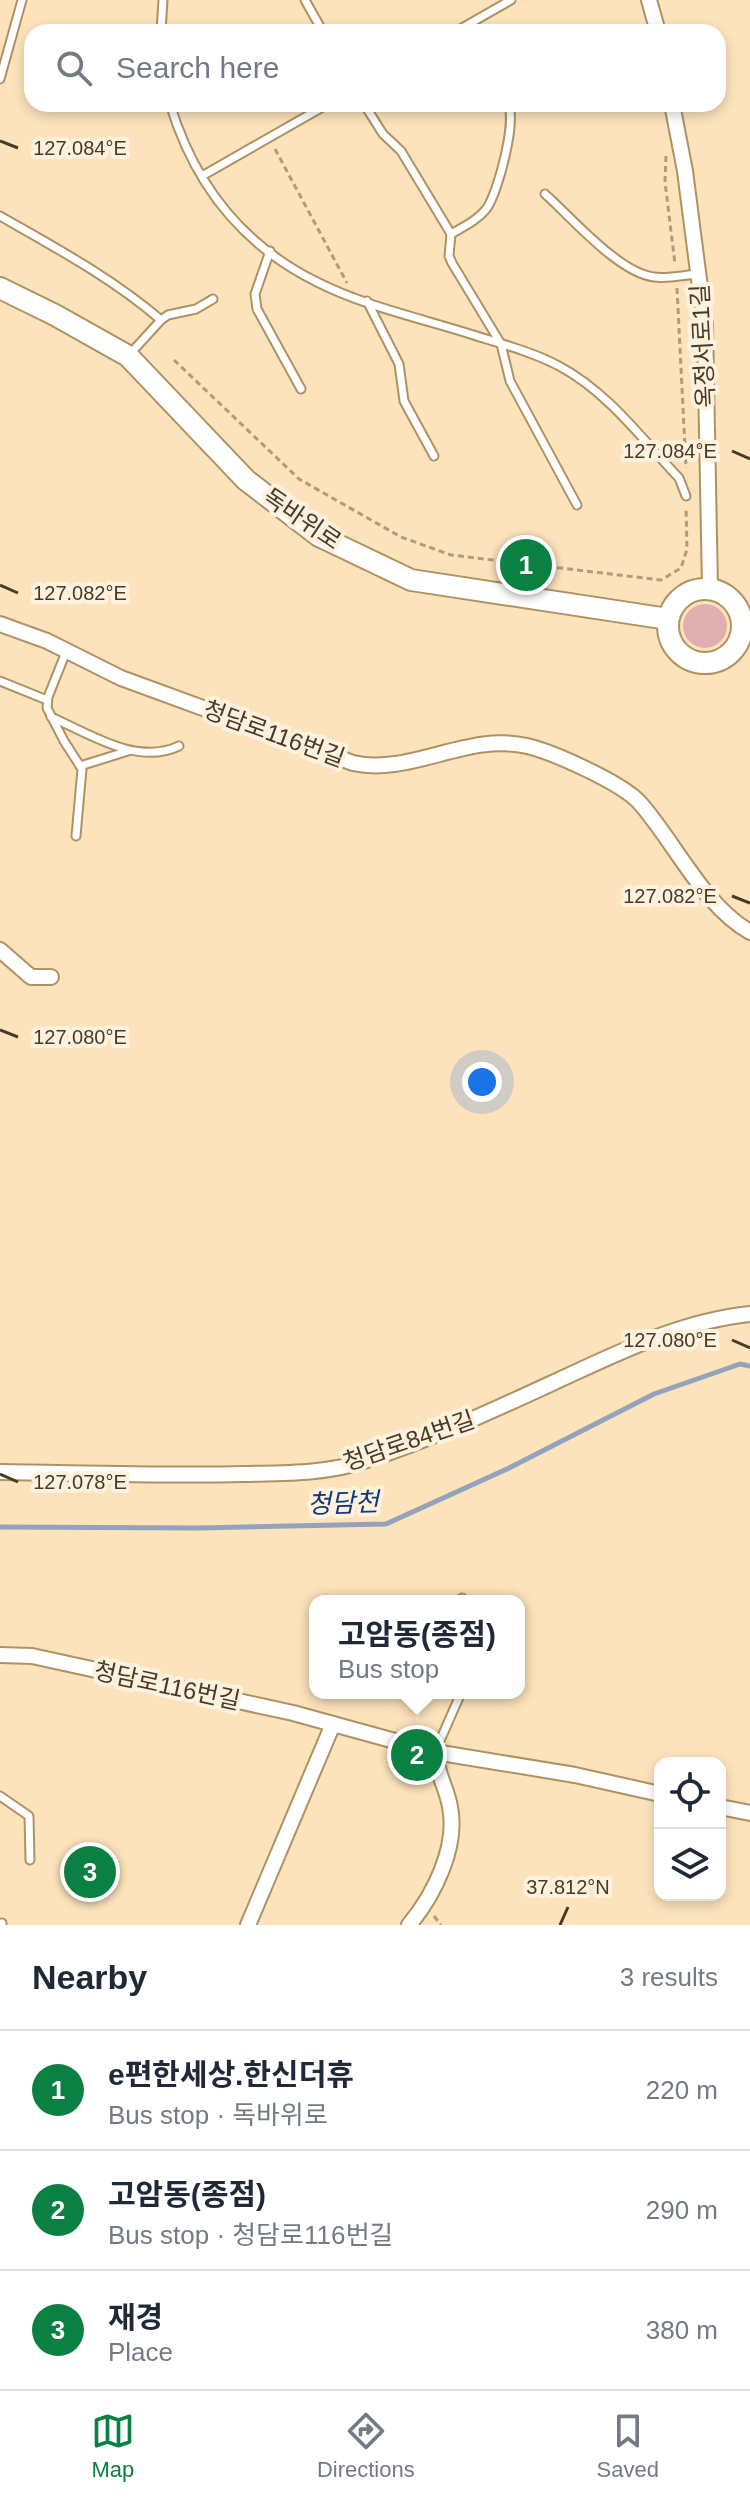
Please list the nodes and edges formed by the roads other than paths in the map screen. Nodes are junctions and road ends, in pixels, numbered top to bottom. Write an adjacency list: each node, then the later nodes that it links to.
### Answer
1 (22, 0): 12 (lane)
2 (163, 0): 8 (lane)
3 (305, 0): 9 (lane)
4 (490, 0): 7 (lane)
5 (511, 0): 7 (lane)
6 (649, 0): 11 (street)
7 (495, 9): 10 (lane)
8 (162, 24)
9 (318, 24)
10 (475, 24)
11 (656, 24)
12 (0, 79)
13 (172, 112): 18 (lane)
14 (314, 112): 18 (lane)
15 (369, 112): 21 (lane)
16 (511, 112): 21 (lane)
17 (674, 112): 23 (street, 옥정서로1길)
18 (202, 176): 22 (lane)
19 (545, 194): 23 (lane)
20 (0, 216): 27 (lane)
21 (451, 234): 28 (lane)
22 (270, 251): 26 (lane); 30 (lane)
23 (698, 274): 34 (street, 옥정서로1길)
24 (0, 288): 29 (main road, 독바위로)
25 (213, 299): 27 (lane)
26 (367, 301): 28 (lane); 31 (lane)
27 (161, 320): 29 (lane)
28 (501, 344): 32 (lane); 33 (lane)
29 (128, 356): 35 (main road, 독바위로)
30 (301, 389)
31 (434, 456)
32 (686, 496)
33 (577, 505)
34 (710, 589): 35 (main road); 37 (main road)
35 (668, 619): 37 (main road)
36 (0, 624): 38 (street, 청담로116번길)
37 (745, 639)
38 (66, 651): 40 (lane); 46 (street, 청담로116번길)
39 (0, 681): 40 (lane)
40 (47, 700): 41 (lane)
41 (51, 717): 43 (lane, 청담로116번길); 44 (lane)
42 (179, 746): 43 (lane, 청담로116번길)
43 (128, 751): 44 (lane, 청담로116번길)
44 (80, 766): 45 (lane)
45 (76, 836)
46 (750, 932)
47 (0, 950): 48 (street)
48 (51, 977)
49 (750, 1314): 50 (street, 청담로84번길)
50 (0, 1472)
51 (0, 1655): 53 (street, 청담로116번길)
52 (458, 1699): 54 (lane)
53 (333, 1724): 54 (street, 청담로116번길); 60 (street)
54 (435, 1752): 55 (street); 61 (street)
55 (654, 1793)
56 (0, 1796): 59 (lane)
57 (726, 1808): 58 (street)
58 (750, 1813)
59 (30, 1860)
60 (248, 1925)
61 (409, 1925)

